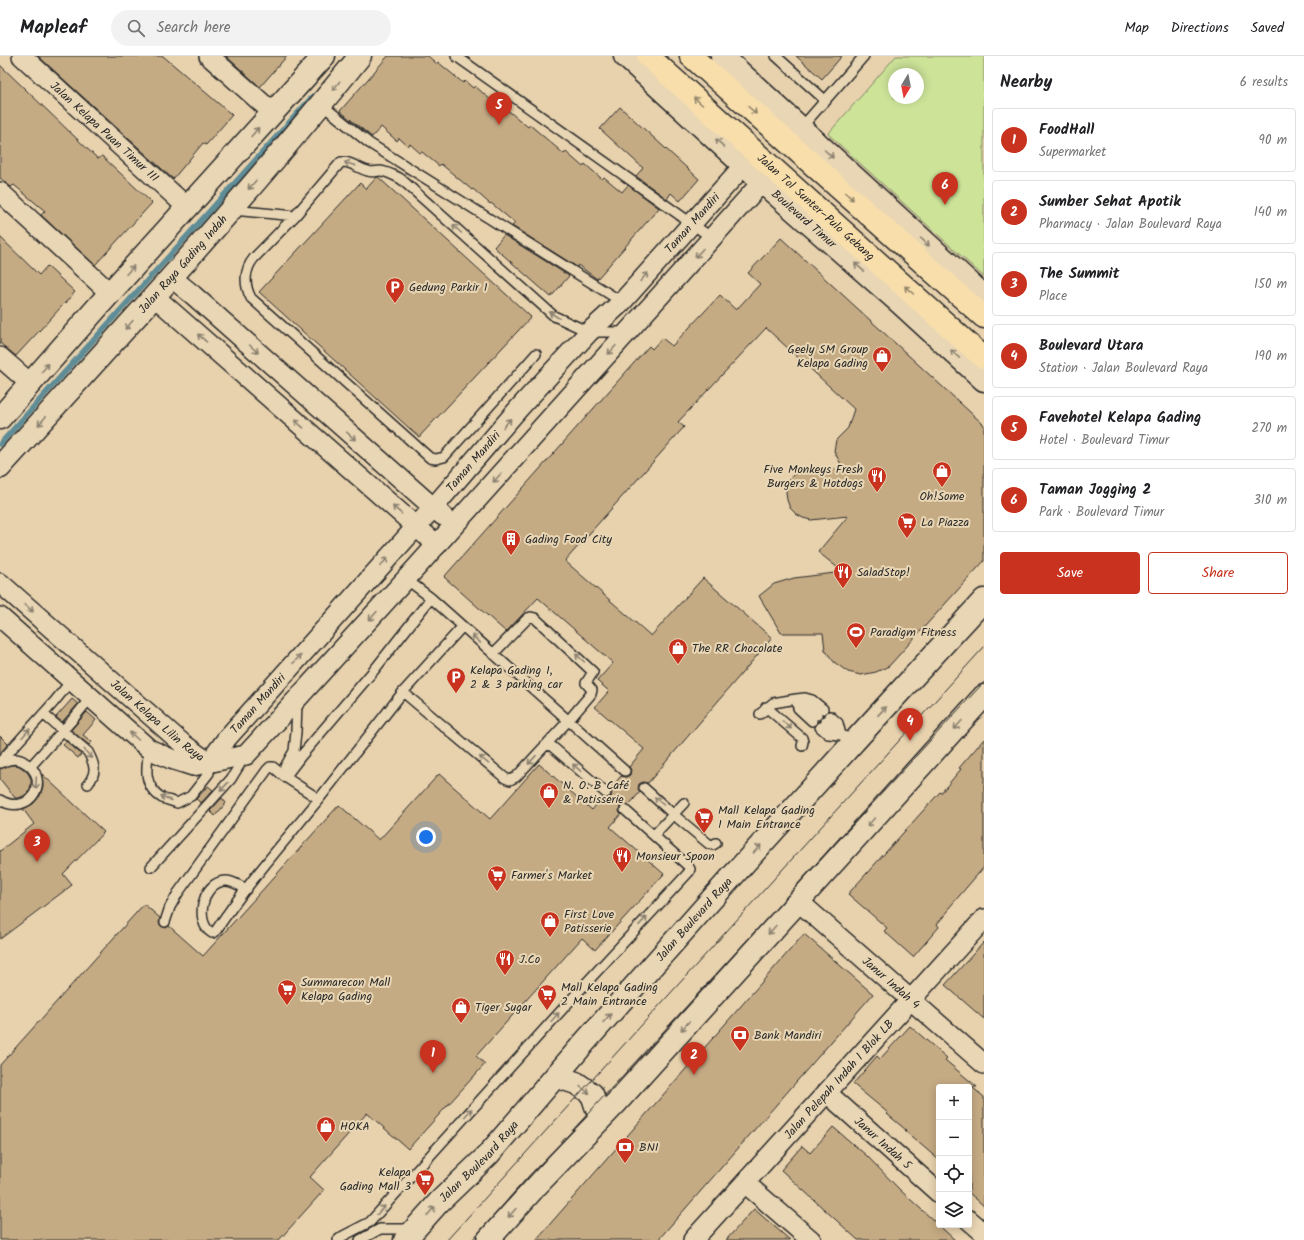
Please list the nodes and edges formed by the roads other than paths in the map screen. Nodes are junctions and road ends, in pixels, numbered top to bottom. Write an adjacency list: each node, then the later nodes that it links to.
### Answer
1 (22, 56): 19 (street, Jalan Kelapa Puan Timur III)
2 (209, 56): 14 (street)
3 (324, 56): 14 (main road)
4 (360, 56): 13 (main road, Jalan Raya Gading Indah, one-way to 13)
5 (456, 56): 22 (lane)
6 (625, 56): 16 (main road, Boulevard Timur, one-way to 6)
7 (648, 56): 34 (highway, Jalan Tol Sunter–Pulo Gebang, one-way to 7)
8 (691, 56): 29 (highway, one-way to 29)
9 (722, 56): 15 (main road)
10 (776, 56): 12 (lane)
11 (864, 56): 12 (lane)
12 (826, 101): 15 (lane)
13 (321, 104): 20 (main road, Jalan Raya Gading Indah, one-way to 20); 28 (lane)
14 (272, 112): 19 (main road, one-way to 14)
15 (801, 128): 26 (main road, one-way to 26)
16 (744, 165): 17 (main road, Boulevard Timur); 22 (street, Taman Mandiri)
17 (762, 182): 23 (street, Taman Mandiri); 35 (main road, Boulevard Timur, one-way to 17)
18 (0, 192): 25 (street)
19 (188, 208): 25 (main road, one-way to 19)
20 (231, 210): 21 (lane); 24 (main road, Jalan Raya Gading Indah)
21 (295, 216): 30 (lane, one-way to 21); 32 (lane)
22 (691, 224): 23 (lane); 28 (street, Taman Mandiri, one-way to 22)
23 (712, 238): 31 (street, Taman Mandiri, one-way to 31)
24 (172, 278): 27 (main road, Jalan Raya Gading Indah); 38 (street, one-way to 38)
25 (110, 293): 36 (main road, one-way to 25)
26 (984, 296)
27 (155, 297): 39 (street, one-way to 27); 40 (main road, Jalan Raya Gading Indah, one-way to 40)
28 (622, 302): 30 (street, Taman Mandiri)
29 (984, 317)
30 (589, 332): 31 (lane); 41 (street, Taman Mandiri, one-way to 30)
31 (629, 332): 42 (street, Taman Mandiri, one-way to 42)
32 (536, 354)
33 (0, 357): 36 (street)
34 (984, 358)
35 (984, 380)
36 (30, 384): 37 (main road)
37 (0, 418)
38 (336, 422): 39 (street); 41 (street, one-way to 41)
39 (319, 441): 43 (street, one-way to 39)
40 (0, 467)
41 (433, 508): 42 (street); 43 (street, Taman Mandiri)
42 (454, 525): 44 (street, Taman Mandiri)
43 (416, 526): 44 (street); 70 (street, Taman Mandiri, one-way to 43)
44 (437, 545): 45 (street, Taman Mandiri)
45 (406, 579): 47 (lane); 59 (street, Taman Mandiri, one-way to 59)
46 (0, 582): 52 (street, Jalan Kelapa Lilin Raya, one-way to 52)
47 (431, 598): 50 (lane); 73 (lane)
48 (984, 600): 64 (main road, Jalan Boulevard Raya, one-way to 48)
49 (0, 617): 54 (street, Jalan Kelapa Lilin Raya)
50 (462, 627): 51 (lane, one-way to 50); 55 (lane)
51 (493, 654): 61 (lane); 61 (lane, one-way to 51)
52 (88, 660): 53 (street, Jalan Kelapa Lilin Raya); 54 (street)
53 (107, 677): 56 (street, Jalan Kelapa Lilin Raya); 70 (street, Jalan Kelapa Lilin Raya)
54 (71, 681): 56 (street, Jalan Kelapa Lilin Raya); 60 (lane)
55 (403, 692): 65 (lane, one-way to 55); 77 (lane)
56 (91, 697): 63 (lane); 67 (street, Jalan Kelapa Lilin Raya, one-way to 56)
57 (984, 697): 86 (main road, one-way to 86)
58 (796, 699): 58 (lane); 66 (lane, one-way to 66)
59 (297, 701): 68 (street, Taman Mandiri); 73 (lane)
60 (43, 714): 63 (lane); 69 (lane, one-way to 60)
61 (569, 720): 65 (lane); 72 (lane)
62 (825, 721): 64 (lane)
63 (62, 730): 71 (lane); 74 (lane, one-way to 74)
64 (850, 735): 90 (main road, Jalan Boulevard Raya, one-way to 64)
65 (548, 743): 76 (lane, one-way to 65)
66 (802, 746)
67 (149, 749): 70 (street, Jalan Kelapa Lilin Raya); 70 (lane, one-way to 67)
68 (246, 755): 70 (street); 84 (lane, one-way to 84)
69 (0, 763): 71 (lane)
70 (201, 765)
71 (31, 766): 78 (lane, one-way to 78)
72 (625, 771)
73 (283, 775): 77 (lane); 88 (lane)
74 (88, 784)
75 (644, 788): 81 (lane, one-way to 75)
76 (606, 793)
77 (319, 799): 85 (lane)
78 (0, 800)
79 (684, 803): 81 (lane)
80 (625, 810): 82 (lane)
81 (674, 815): 82 (lane); 83 (lane)
82 (654, 835): 98 (lane, one-way to 82)
83 (716, 843)
84 (151, 867)
85 (247, 889): 85 (lane)
86 (798, 901): 89 (street, Janur Indah 4); 94 (main road, one-way to 94)
87 (984, 919): 89 (street, Jalan Pelepah Indah 1 Blok LB)
88 (165, 922)
89 (911, 1000): 91 (street, Janur Indah 4); 93 (street, Jalan Pelepah Indah 1 Blok LB)
90 (572, 1058): 92 (main road); 95 (main road, Jalan Boulevard Raya)
91 (984, 1064)
92 (561, 1078): 94 (main road, one-way to 94); 95 (main road)
93 (827, 1093): 96 (street, Jalan Pelepah Indah 1 Blok LB); 97 (street, Janur Indah 5)
94 (607, 1107): 105 (main road, one-way to 105)
95 (488, 1155): 102 (main road, Jalan Boulevard Raya, one-way to 95)
96 (745, 1183): 106 (street, Jalan Pelepah Indah 1 Blok LB); 107 (street)
97 (938, 1192)
98 (370, 1222): 100 (lane); 103 (lane)
99 (972, 1223): 101 (street)
100 (380, 1229): 102 (lane); 104 (lane)
101 (984, 1233)
102 (410, 1234)
103 (338, 1240)
104 (360, 1240)
105 (488, 1240)
106 (693, 1240)
107 (811, 1240)

